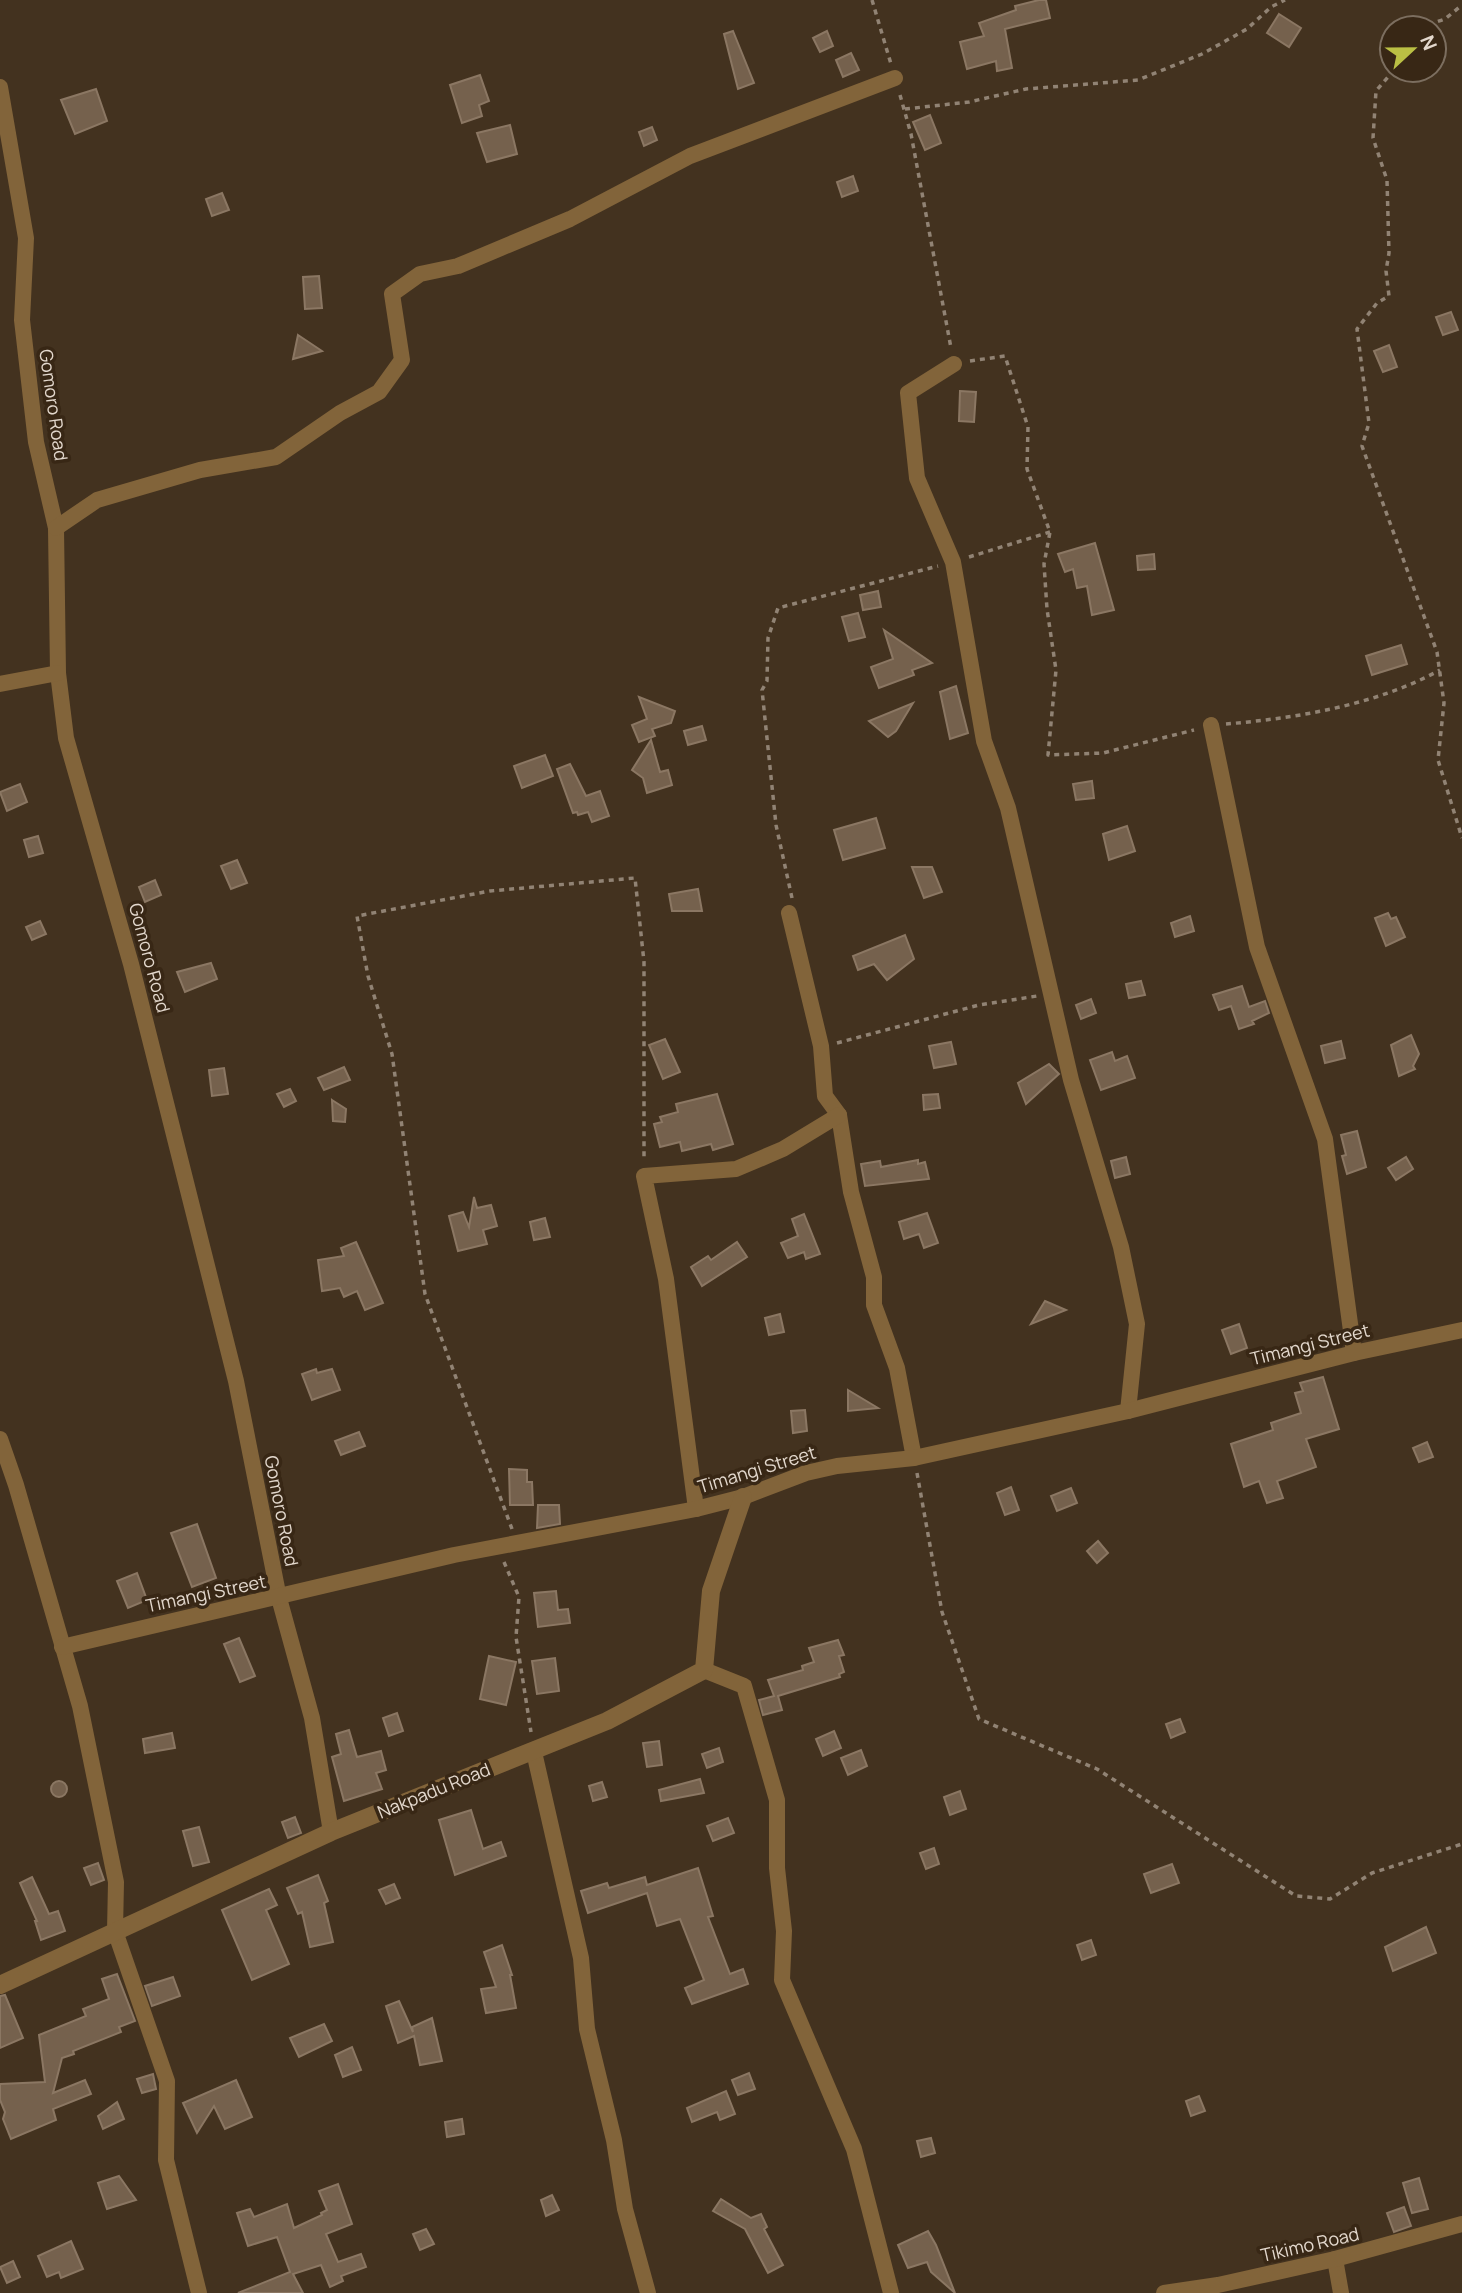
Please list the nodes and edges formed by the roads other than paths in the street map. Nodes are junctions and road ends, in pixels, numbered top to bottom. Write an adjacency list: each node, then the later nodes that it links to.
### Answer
1 (895, 78): 4 (street)
2 (0, 86): 4 (street, Gomoro Road)
3 (954, 364): 12 (street)
4 (56, 528): 5 (street, Gomoro Road)
5 (58, 674): 6 (street); 17 (street, Gomoro Road)
6 (0, 684)
7 (1211, 725): 11 (street)
8 (789, 913): 9 (street)
9 (839, 1115): 14 (street); 16 (street)
10 (1462, 1330): 11 (street, Timangi Street)
11 (1354, 1353): 12 (street, Timangi Street)
12 (1128, 1411): 14 (street, Timangi Street)
13 (0, 1439): 18 (street)
14 (914, 1458): 15 (street, Timangi Street)
15 (743, 1497): 16 (street, Timangi Street); 19 (street)
16 (696, 1509): 17 (street, Timangi Street)
17 (279, 1598): 18 (street, Timangi Street); 21 (street, Gomoro Road)
18 (62, 1647): 22 (street)
19 (704, 1671): 20 (street, Nakpadu Road); 28 (street)
20 (534, 1752): 21 (street, Nakpadu Road); 27 (street)
21 (331, 1832): 22 (street, Nakpadu Road)
22 (116, 1931): 23 (street, Nakpadu Road); 26 (street)
23 (0, 1985)
24 (1462, 2224): 25 (street, Tikimo Road)
25 (1335, 2259): 29 (street, Tikimo Road); 30 (street)
26 (199, 2293)
27 (648, 2293)
28 (891, 2293)
29 (1164, 2293)
30 (1341, 2293)

